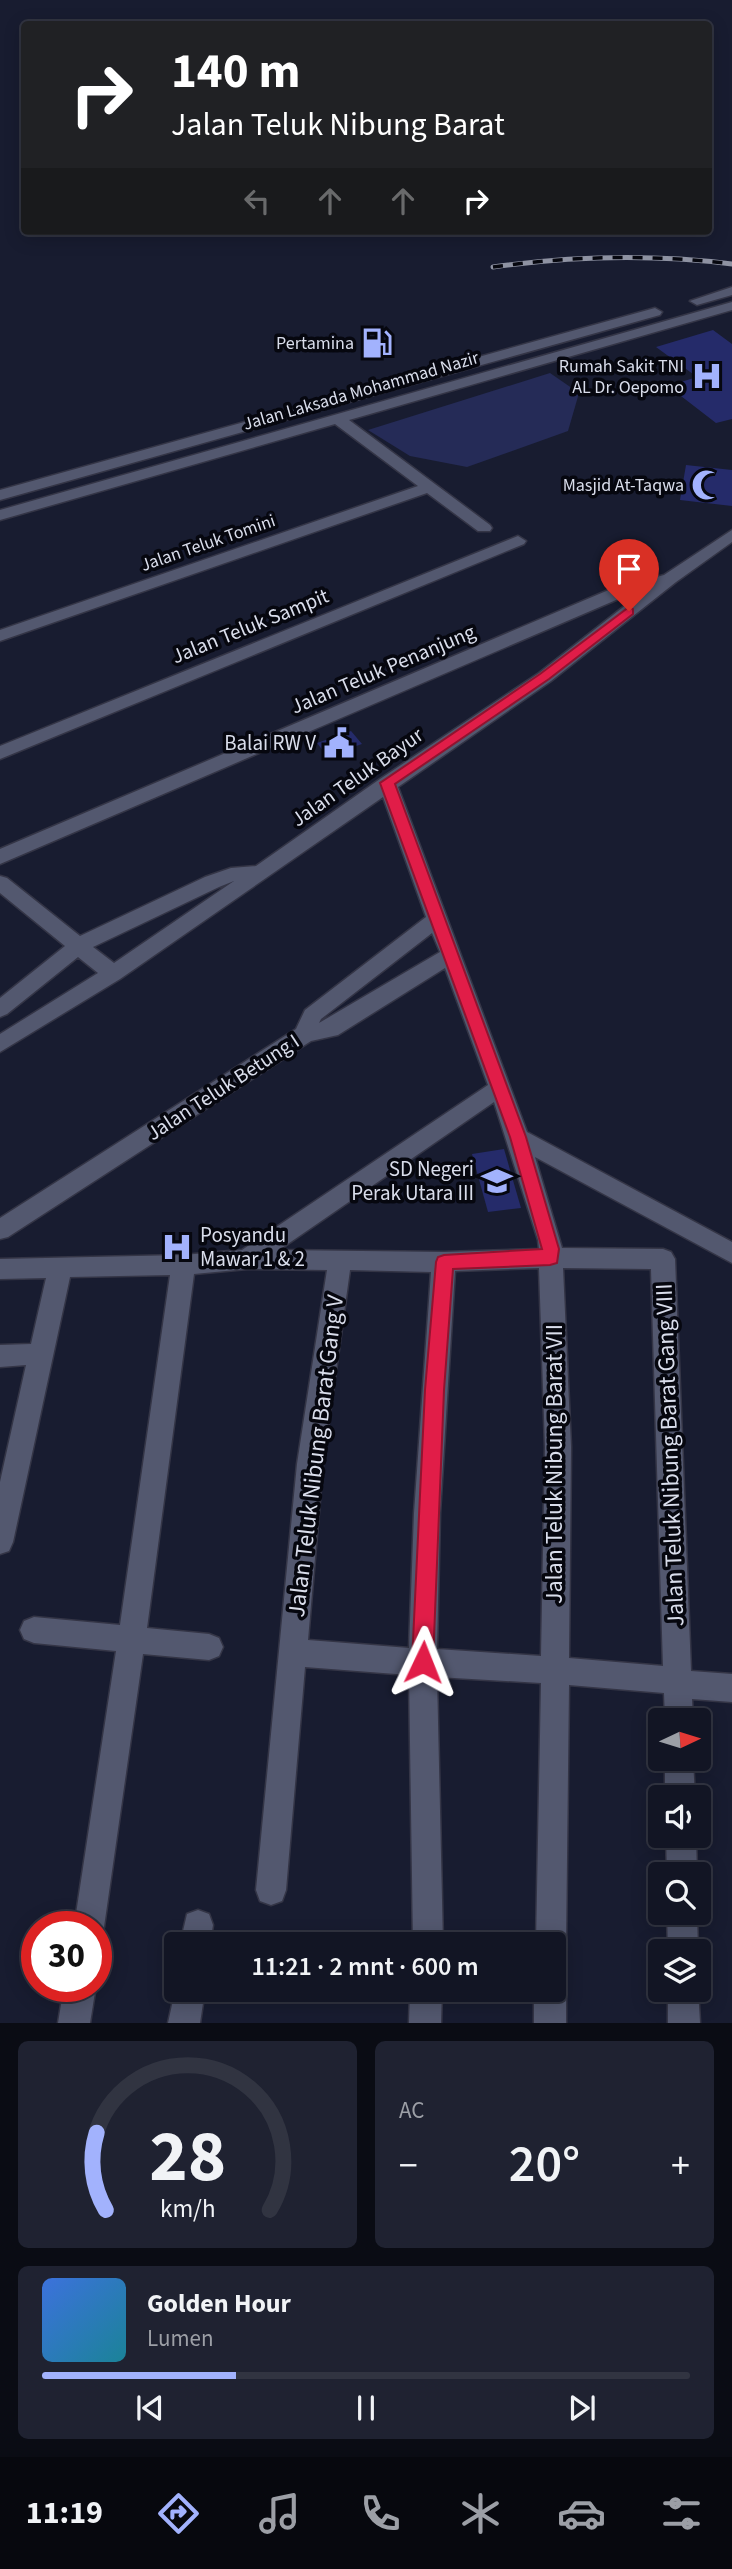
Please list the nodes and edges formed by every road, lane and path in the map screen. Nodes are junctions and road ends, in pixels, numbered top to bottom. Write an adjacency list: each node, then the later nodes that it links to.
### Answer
1 (732, 291): 5 (street, Jalan Laksada Mohammad Nazir)
2 (732, 306): 3 (street, Jalan Laksada Mohammad Nazir)
3 (337, 418): 4 (street); 6 (street, Jalan Laksada Mohammad Nazir)
4 (429, 487): 7 (street); 11 (street, Jalan Teluk Tomini)
5 (0, 495)
6 (0, 514)
7 (484, 528)
8 (732, 535): 10 (street, Jalan Teluk Bayur)
9 (518, 541): 12 (street, Jalan Teluk Sampit)
10 (670, 579): 13 (street, Jalan Teluk Bayur); 14 (street, Jalan Teluk Penanjung)
11 (0, 636)
12 (0, 753)
13 (387, 783): 15 (street, Jalan Teluk Bayur); 17 (street, Jalan Teluk Nibung Barat VII)
14 (0, 857)
15 (259, 872): 18 (street); 20 (street, Jalan Teluk Bayur)
16 (0, 883): 18 (street)
17 (438, 918): 19 (street, Jalan Teluk Nibung Barat VII); 22 (street)
18 (79, 945): 20 (street); 21 (street)
19 (451, 955): 22 (street, Jalan Teluk Betung I); 24 (street, Jalan Teluk Nibung Barat VII)
20 (113, 974): 23 (street, Jalan Teluk Bayur)
21 (0, 1009)
22 (305, 1034): 26 (street, Jalan Teluk Betung I)
23 (0, 1044)
24 (499, 1088): 25 (street, Jalan Teluk Nibung Barat VII); 29 (street)
25 (518, 1137): 27 (street); 28 (street, Jalan Teluk Nibung Barat VII)
26 (0, 1230)
27 (732, 1253)
28 (550, 1257): 31 (street); 43 (street, Jalan Teluk Nibung Barat VII); 44 (street, Jalan Teluk Nibung Barat Gang VIII)
29 (247, 1259): 30 (street); 32 (street)
30 (340, 1261): 31 (street); 41 (street, Jalan Teluk Nibung Barat Gang V)
31 (444, 1262): 42 (street)
32 (183, 1265): 33 (street); 39 (street)
33 (60, 1266): 34 (street); 35 (street)
34 (0, 1269)
35 (42, 1354): 36 (street); 37 (street)
36 (0, 1356)
37 (0, 1542)
38 (34, 1630): 39 (street)
39 (130, 1639): 40 (street); 48 (street)
40 (209, 1647)
41 (294, 1652): 42 (street); 47 (street, Jalan Teluk Nibung Barat Gang V)
42 (423, 1662): 43 (street); 49 (street)
43 (554, 1670): 44 (street); 50 (street, Jalan Teluk Nibung Barat VII)
44 (678, 1679): 45 (street); 46 (street)
45 (732, 1688)
46 (679, 1708)
47 (271, 1889)
48 (91, 1911)
49 (428, 1932)
50 (551, 1932)
51 (77, 2002): 56 (street)
52 (187, 2002): 57 (street)
53 (426, 2002): 58 (street)
54 (550, 2002): 59 (street)
55 (684, 2002): 60 (street)
56 (74, 2023)
57 (184, 2023)
58 (425, 2023)
59 (550, 2023)
60 (684, 2023)

